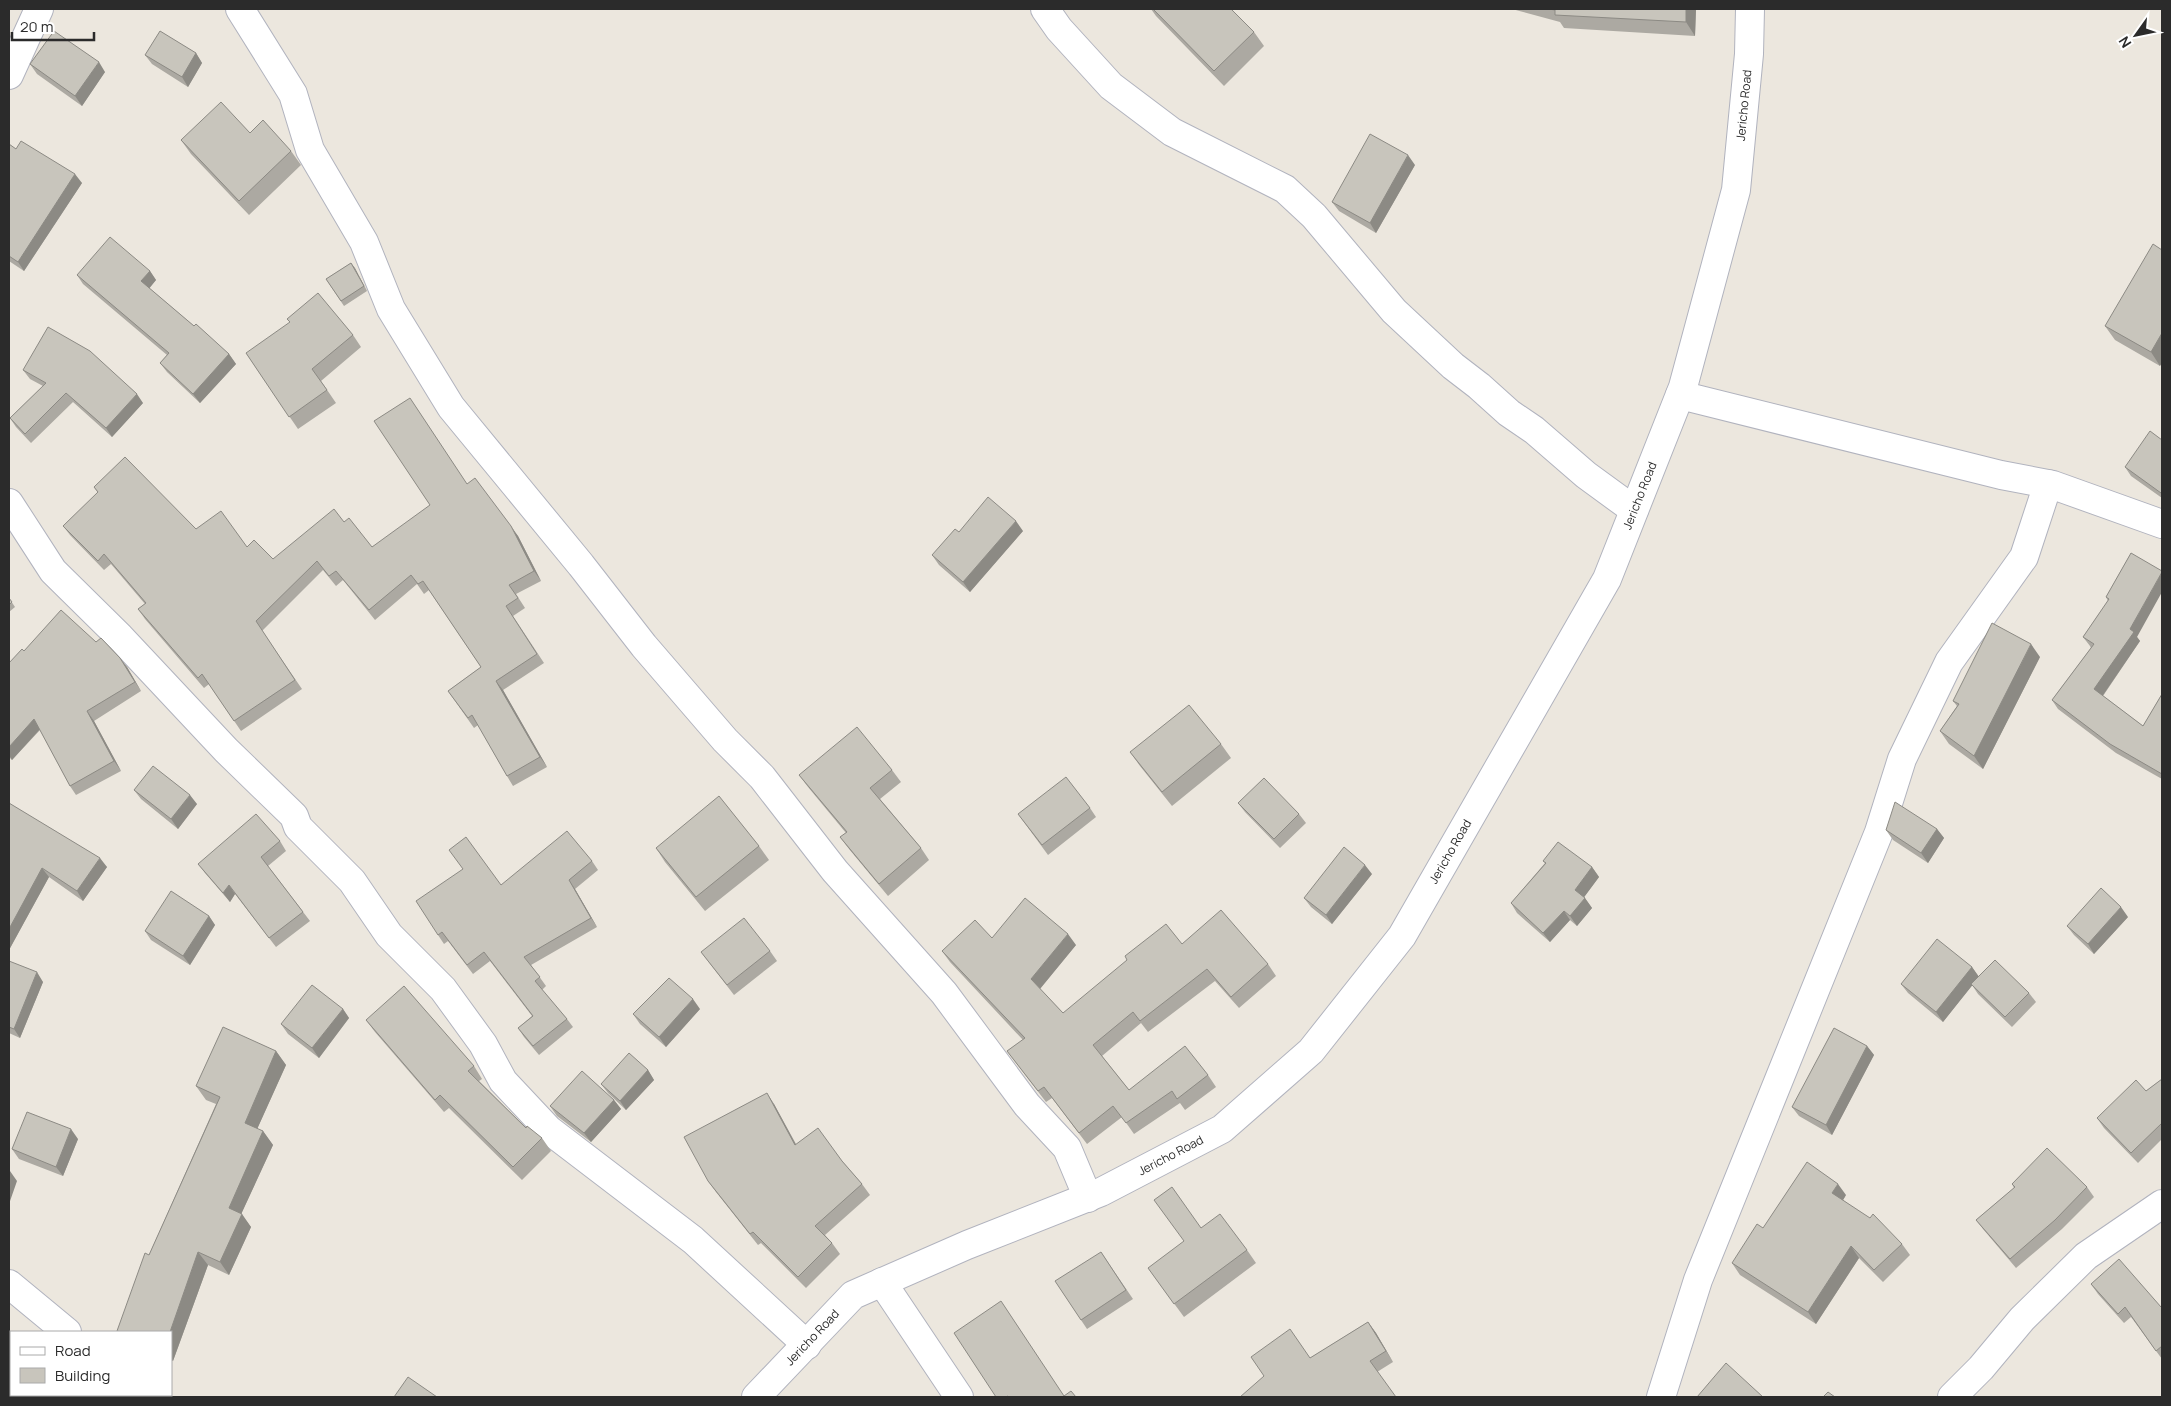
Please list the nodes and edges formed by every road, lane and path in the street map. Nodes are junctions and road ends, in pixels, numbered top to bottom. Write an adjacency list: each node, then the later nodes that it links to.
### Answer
1 (39, 9): 5 (street)
2 (240, 9): 11 (street)
3 (1045, 9): 9 (street)
4 (1750, 9): 6 (street, Jericho Road)
5 (9, 75)
6 (1680, 394): 7 (street); 9 (street, Jericho Road)
7 (2048, 484): 10 (street); 19 (street)
8 (9, 502): 16 (street)
9 (1634, 510): 11 (street, Jericho Road)
10 (2162, 524)
11 (1088, 1198): 13 (street, Jericho Road)
12 (2162, 1204): 20 (street)
13 (882, 1282): 16 (street, Jericho Road); 18 (street)
14 (9, 1284): 15 (street)
15 (66, 1331)
16 (806, 1345): 17 (street, Jericho Road)
17 (756, 1397)
18 (960, 1397)
19 (1661, 1397)
20 (1952, 1397)

